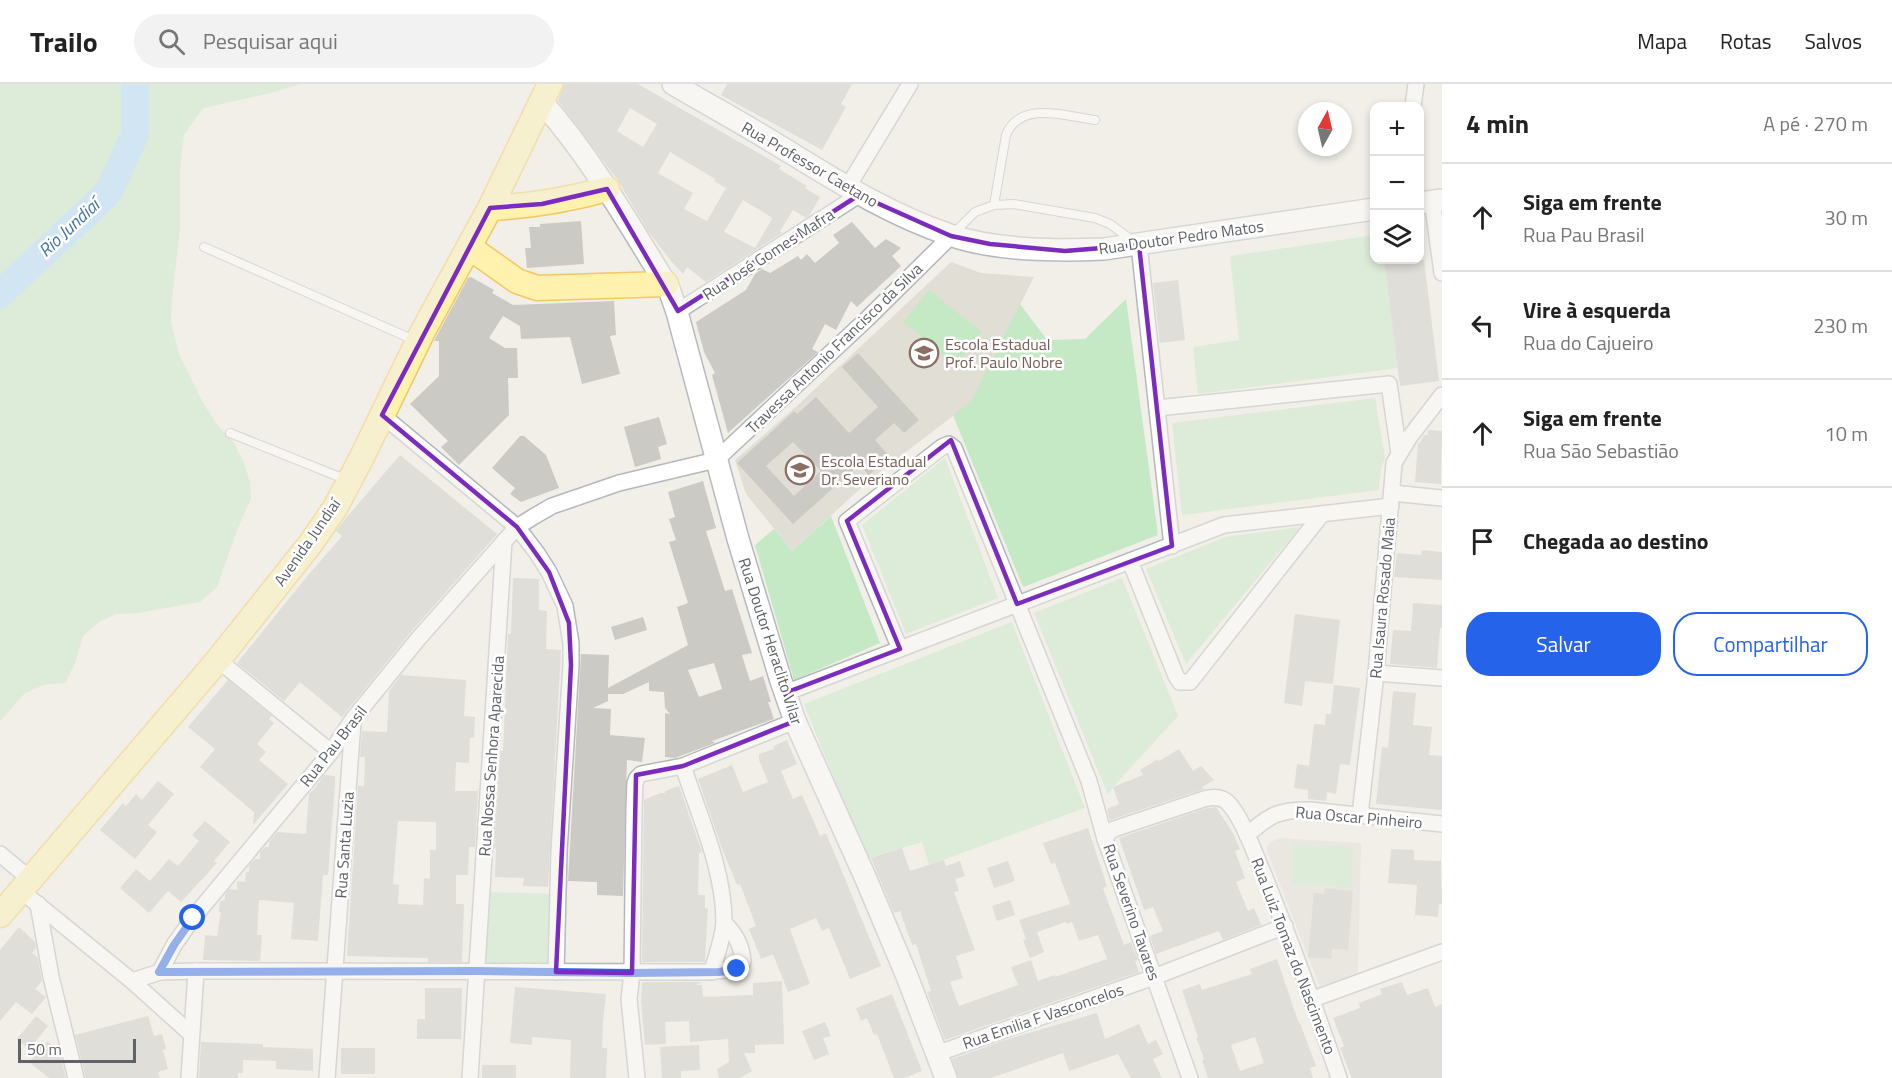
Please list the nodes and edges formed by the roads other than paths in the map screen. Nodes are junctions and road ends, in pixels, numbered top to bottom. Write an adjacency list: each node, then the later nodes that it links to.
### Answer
1 (673, 84): 8 (street, Rua Professor Caetano)
2 (910, 84): 8 (street)
3 (1416, 84): 5 (street)
4 (544, 91): 7 (street); 11 (main road, Avenida Jundiaí)
5 (1414, 102)
6 (1095, 120): 10 (lane)
7 (607, 189): 11 (main road); 18 (street)
8 (853, 191): 13 (street, Rua Professor Caetano); 19 (street, Rua José Gomes Mafra)
9 (1431, 201): 17 (street)
10 (994, 205): 13 (lane); 14 (lane)
11 (490, 208): 15 (main road, Avenida Jundiaí)
12 (1370, 210): 14 (street, Rua Doutor Pedro Matos)
13 (951, 236): 14 (street, Rua Doutor Pedro Matos); 26 (street, Travessa Antonio Francisco da Silva)
14 (1139, 245): 22 (street)
15 (469, 247): 18 (main road); 20 (main road, Avenida Jundiaí)
16 (204, 248): 20 (lane)
17 (1442, 273)
18 (666, 284): 19 (street, Rua Doutor Heraclito Vilar)
19 (677, 312): 26 (street, Rua Doutor Heraclito Vilar)
20 (418, 342): 23 (main road, Avenida Jundiaí)
21 (1442, 395): 25 (street, Rua Isaura Rosado Maia)
22 (1157, 408): 25 (street); 33 (street)
23 (382, 415): 27 (main road, Avenida Jundiaí); 31 (street)
24 (230, 433): 27 (lane)
25 (1399, 453): 29 (street, Rua Isaura Rosado Maia)
26 (716, 460): 31 (street, Rua Pau Brasil); 40 (street, Rua Doutor Heraclito Vilar)
27 (349, 481): 37 (main road, Avenida Jundiaí)
28 (1442, 498): 29 (street)
29 (1391, 499): 30 (street); 38 (street, Rua Isaura Rosado Maia)
30 (1322, 514): 33 (street); 34 (street)
31 (517, 528): 32 (street, Rua Pau Brasil); 59 (street)
32 (504, 541): 41 (street, Rua Pau Brasil); 56 (street, Rua Nossa Senhora Aparecida)
33 (1172, 546): 34 (street)
34 (1130, 561): 35 (street)
35 (1017, 604): 36 (street); 36 (street); 48 (street)
36 (900, 649): 40 (street)
37 (218, 660): 43 (street); 50 (main road, Avenida Jundiaí)
38 (1376, 673): 39 (street); 45 (street, Rua Isaura Rosado Maia)
39 (1442, 678)
40 (785, 693): 42 (street, Rua Doutor Heraclito Vilar)
41 (353, 719): 43 (street, Rua Pau Brasil); 58 (street, Rua Santa Luzia)
42 (795, 721): 44 (street); 66 (street, Rua Doutor Heraclito Vilar)
43 (331, 752): 57 (street, Rua Pau Brasil)
44 (683, 766): 52 (street); 61 (street)
45 (1360, 815): 46 (street, Rua Oscar Pinheiro); 47 (street, Rua Oscar Pinheiro)
46 (1442, 824)
47 (1247, 835): 48 (street, Rua Severino Tavares); 53 (street, Rua Luiz Tomaz do Nascimento)
48 (1105, 839): 62 (street, Rua Severino Tavares)
49 (0, 854): 50 (street)
50 (29, 891): 51 (main road, Avenida Jundiaí); 63 (street); 67 (street)
51 (0, 915)
52 (724, 923): 60 (street); 60 (street)
53 (1285, 926): 62 (street, Rua Emilia F Vasconcelos); 64 (street, Rua Luiz Tomaz do Nascimento)
54 (1442, 952): 64 (street)
55 (196, 971): 57 (street); 58 (street); 65 (street)
56 (477, 971): 58 (street); 59 (street); 70 (street, Rua Nossa Senhora Aparecida)
57 (159, 972): 63 (street)
58 (336, 972): 69 (street, Rua Santa Luzia)
59 (555, 972): 61 (street)
60 (708, 972): 61 (street)
61 (632, 973): 71 (street)
62 (1154, 977): 66 (street, Rua Emilia F Vasconcelos); 73 (street, Rua Severino Tavares)
63 (132, 981): 65 (street)
64 (1313, 999): 74 (street, Rua Luiz Tomaz do Nascimento)
65 (191, 1034): 68 (street)
66 (936, 1054): 72 (street, Rua Doutor Heraclito Vilar)
67 (76, 1078)
68 (189, 1078)
69 (327, 1078)
70 (470, 1078)
71 (637, 1078)
72 (946, 1078)
73 (1190, 1078)
74 (1339, 1078)

